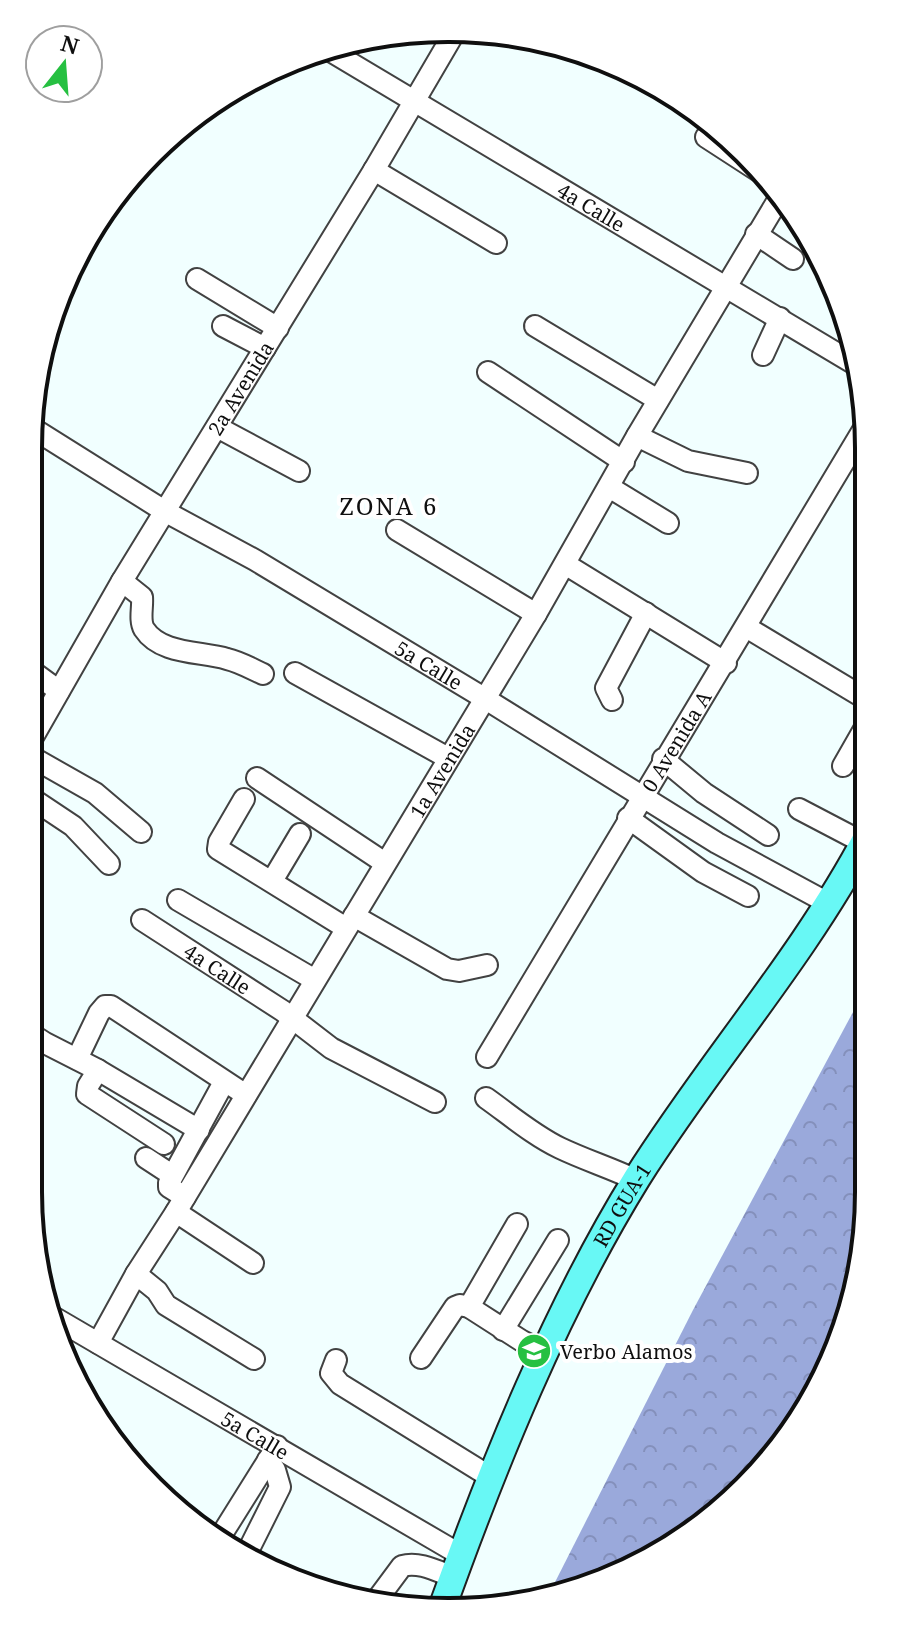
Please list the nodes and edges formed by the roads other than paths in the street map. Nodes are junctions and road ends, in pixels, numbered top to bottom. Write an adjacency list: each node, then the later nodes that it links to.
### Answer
1 (449, 42): 3 (street, 2a Avenida)
2 (340, 57): 3 (street, 4a Calle)
3 (415, 102): 6 (street, 2a Avenida); 12 (street, 4a Calle)
4 (706, 137): 5 (street)
5 (721, 147)
6 (374, 170): 9 (street); 16 (street, 2a Avenida)
7 (774, 206): 8 (street, 1a Avenida)
8 (756, 234): 10 (street); 12 (street, 1a Avenida)
9 (496, 243)
10 (793, 259)
11 (197, 279): 16 (street)
12 (725, 285): 13 (street, 4a Calle); 21 (street, 1a Avenida)
13 (780, 318): 18 (street); 19 (street, 4a Calle)
14 (223, 326): 17 (street)
15 (535, 326): 21 (street)
16 (278, 328): 17 (street, 2a Avenida)
17 (265, 348): 22 (street, 2a Avenida)
18 (763, 355)
19 (844, 358)
20 (488, 372): 26 (street)
21 (658, 400): 24 (street, 1a Avenida)
22 (217, 427): 27 (street); 30 (street, 2a Avenida)
23 (43, 434): 30 (street, 5a Calle)
24 (637, 436): 26 (street, 1a Avenida); 28 (street)
25 (855, 444): 37 (street, 0 Avenida A)
26 (624, 462): 29 (street, 1a Avenida)
27 (299, 471)
28 (747, 473)
29 (609, 487): 31 (street); 33 (street, 1a Avenida)
30 (166, 512): 34 (street, 2a Avenida); 44 (street, 5a Calle)
31 (668, 523)
32 (397, 530): 36 (street)
33 (565, 564): 35 (street); 36 (street, 1a Avenida)
34 (122, 581): 40 (street); 42 (street, 2a Avenida)
35 (646, 613): 38 (street); 45 (street)
36 (536, 614): 44 (street, 1a Avenida)
37 (746, 627): 38 (street, 0 Avenida A); 43 (street)
38 (726, 663): 49 (street, 0 Avenida A)
39 (295, 673): 48 (street)
40 (263, 674)
41 (42, 679): 42 (street)
42 (59, 691): 46 (street, 2a Avenida)
43 (855, 692)
44 (484, 698): 48 (street, 1a Avenida); 53 (street, 5a Calle)
45 (612, 700)
46 (42, 721)
47 (855, 745): 51 (street)
48 (448, 758): 63 (street, 1a Avenida)
49 (663, 759): 53 (street, 0 Avenida A); 60 (street)
50 (42, 763): 58 (street)
51 (843, 766)
52 (257, 778): 63 (street)
53 (641, 796): 57 (street, 0 Avenida A); 68 (street, 5a Calle)
54 (244, 799): 65 (street)
55 (42, 805): 64 (street)
56 (799, 809): 61 (street)
57 (628, 818): 66 (street); 75 (street, 0 Avenida A)
58 (141, 832)
59 (300, 834): 65 (street)
60 (768, 835)
61 (855, 835)
62 (855, 857): 68 (main road, RD GUA-1)
63 (385, 863): 70 (street, 1a Avenida)
64 (109, 864)
65 (272, 881): 70 (street)
66 (748, 896)
67 (178, 900): 72 (street)
68 (828, 903): 86 (main road, RD GUA-1)
69 (142, 920): 73 (street, 4a Calle)
70 (350, 922): 71 (street); 72 (street, 1a Avenida)
71 (487, 965)
72 (315, 980): 73 (street, 1a Avenida)
73 (292, 1019): 79 (street, 1a Avenida); 81 (street, 4a Calle)
74 (42, 1040): 76 (street)
75 (487, 1057)
76 (77, 1059): 77 (street); 78 (street)
77 (98, 1070): 82 (street); 83 (street)
78 (224, 1082): 79 (street); 82 (street)
79 (246, 1095): 87 (street, 1a Avenida)
80 (486, 1098): 86 (street)
81 (435, 1102)
82 (199, 1130): 85 (street)
83 (164, 1144)
84 (146, 1158): 85 (street)
85 (172, 1175): 87 (street)
86 (636, 1180): 96 (main road, RD GUA-1)
87 (180, 1205): 90 (street); 91 (street, 1a Avenida)
88 (517, 1224): 92 (street)
89 (558, 1240): 94 (street)
90 (253, 1263)
91 (136, 1274): 95 (street, 1a Avenida); 98 (street)
92 (469, 1307): 94 (street); 97 (street)
93 (65, 1324): 95 (street, 5a Calle)
94 (503, 1330): 96 (street)
95 (98, 1343): 100 (street, 5a Calle)
96 (546, 1353): 101 (main road, RD GUA-1)
97 (421, 1358)
98 (254, 1359)
99 (336, 1360): 101 (street)
100 (272, 1453): 102 (street); 103 (street); 104 (street, 5a Calle)
101 (492, 1478): 104 (main road, RD GUA-1)
102 (224, 1530)
103 (250, 1547)
104 (457, 1566): 105 (street); 106 (main road, RD GUA-1)
105 (382, 1593)
106 (446, 1598)

